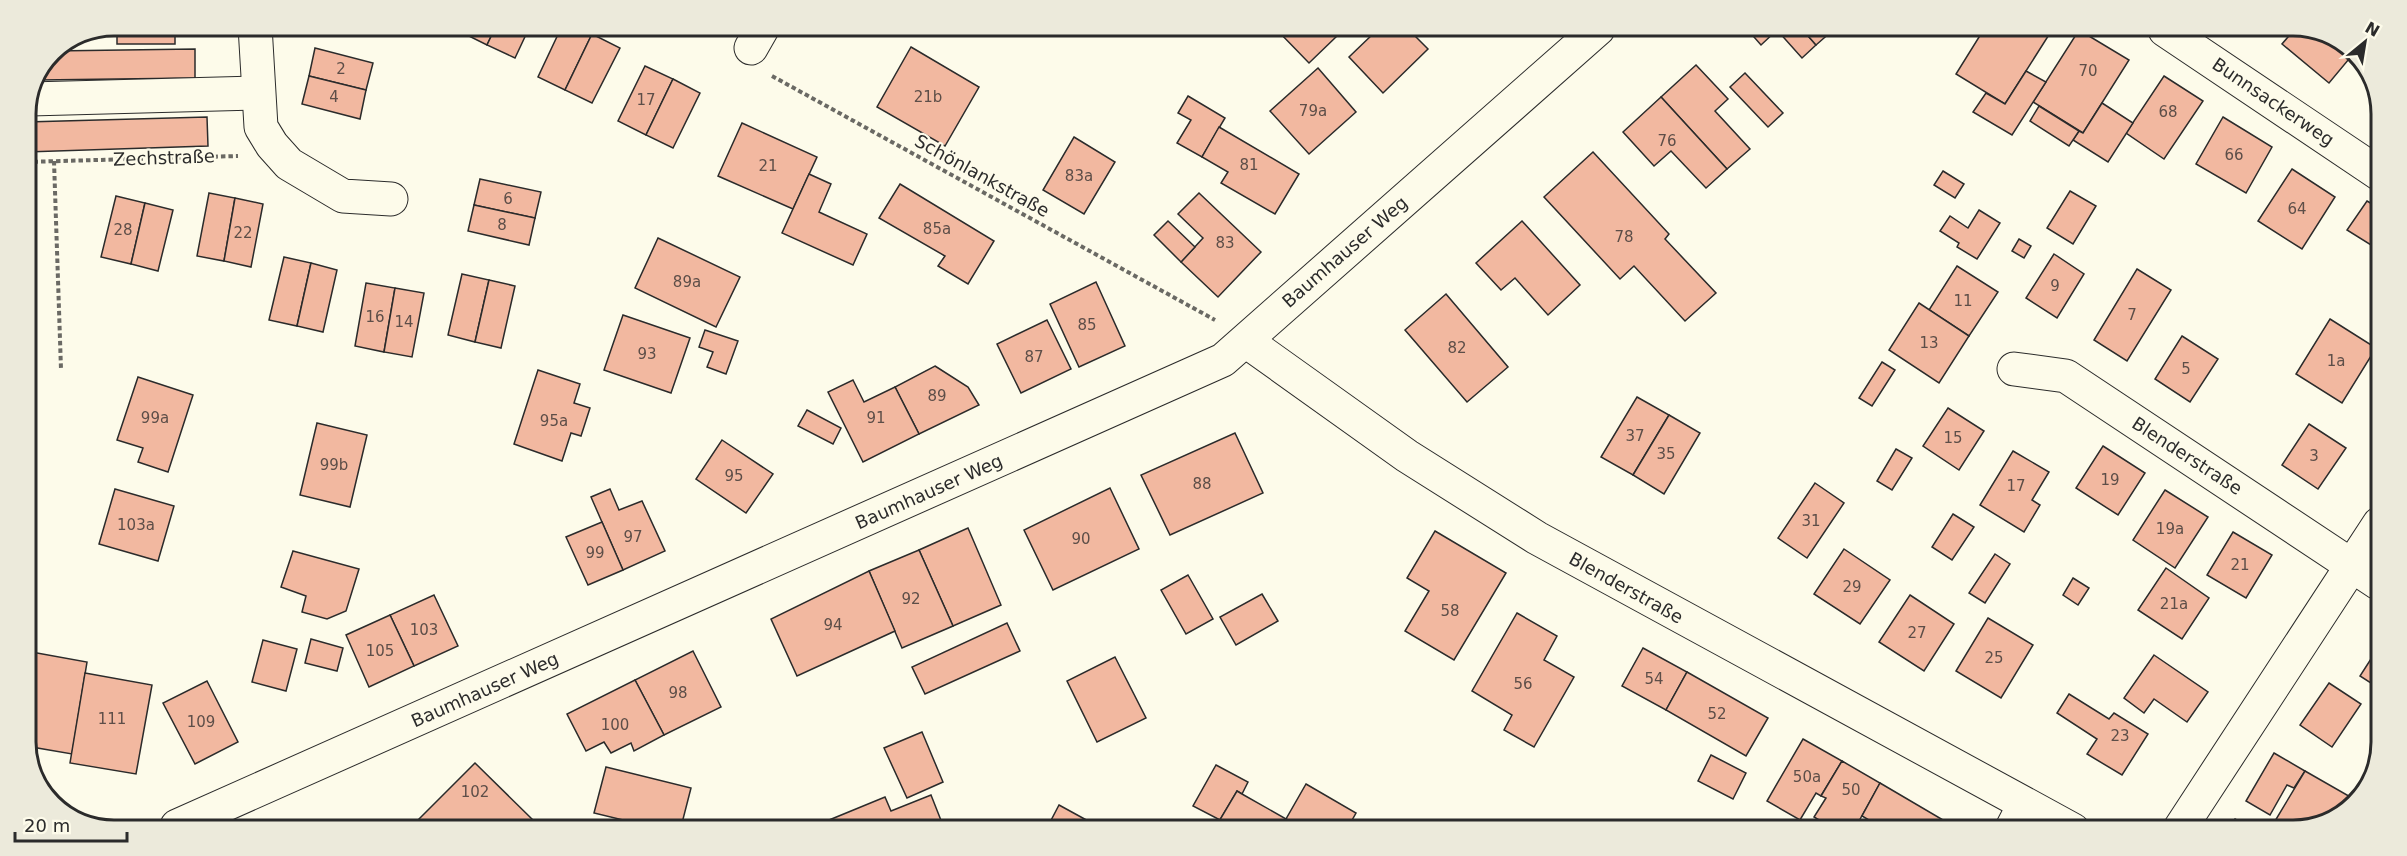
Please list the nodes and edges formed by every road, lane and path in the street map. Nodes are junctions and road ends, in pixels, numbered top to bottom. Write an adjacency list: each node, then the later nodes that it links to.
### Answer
1 (255, 36): 5 (street)
2 (1590, 36): 12 (street, Baumhauser Weg)
3 (2174, 36): 10 (street, Bunnsackerweg)
4 (757, 37): 12 (path, Schönlankstraße)
5 (257, 93): 6 (street); 7 (street)
6 (38, 99)
7 (272, 145): 8 (path, Zechstraße); 11 (street)
8 (54, 161): 9 (path, Zechstraße); 13 (path)
9 (36, 162)
10 (2371, 168)
11 (391, 199)
12 (1246, 341): 18 (street, Blenderstraße); 19 (street, Baumhauser Weg)
13 (61, 369)
14 (2014, 369): 16 (street, Blenderstraße)
15 (2371, 535): 16 (street)
16 (2351, 564): 17 (street, Blenderstraße); 20 (street)
17 (2371, 577)
18 (2017, 817)
19 (190, 820)
20 (2185, 820)

